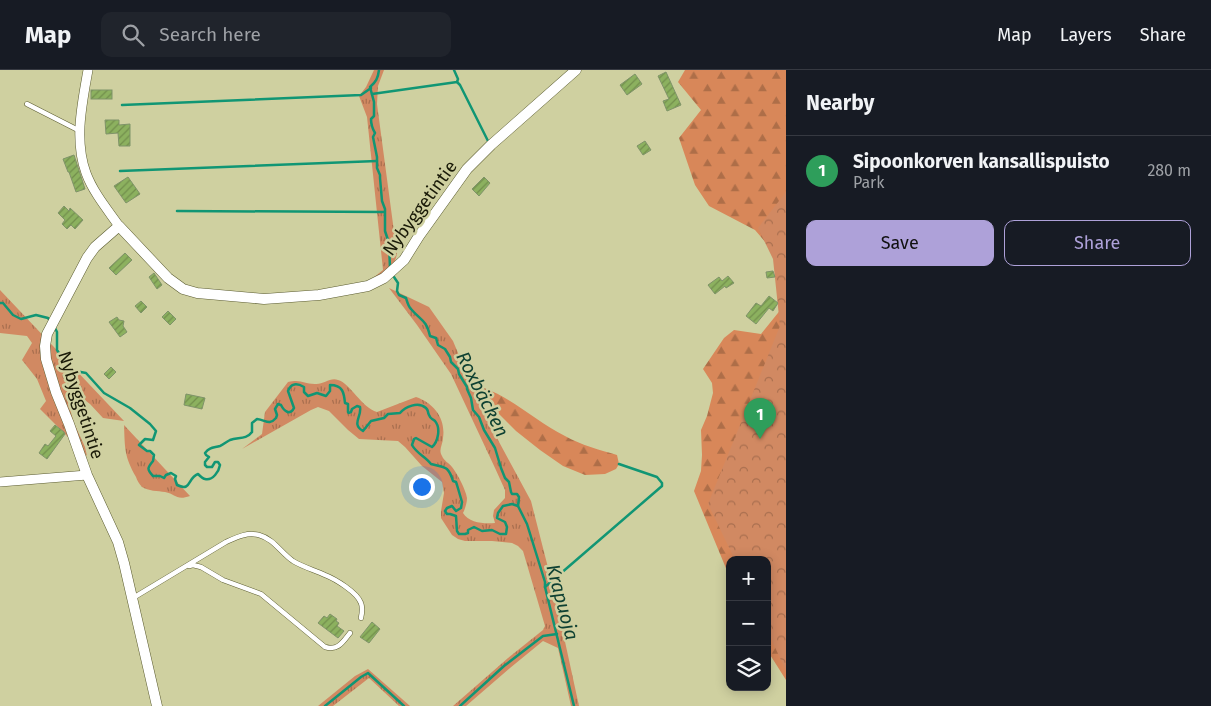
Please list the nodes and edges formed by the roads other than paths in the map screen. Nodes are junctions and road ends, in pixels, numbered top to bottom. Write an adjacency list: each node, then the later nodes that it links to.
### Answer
1 (88, 70): 4 (street)
2 (576, 70): 5 (street, Nybyggetintie)
3 (27, 104): 4 (lane)
4 (80, 131): 5 (street)
5 (119, 226): 6 (street, Nybyggetintie)
6 (88, 475): 7 (street); 9 (street, Nybyggetintie)
7 (0, 482)
8 (185, 567): 9 (lane); 10 (lane); 11 (lane)
9 (133, 598): 12 (street, Nybyggetintie)
10 (361, 618)
11 (350, 633)
12 (157, 706)

